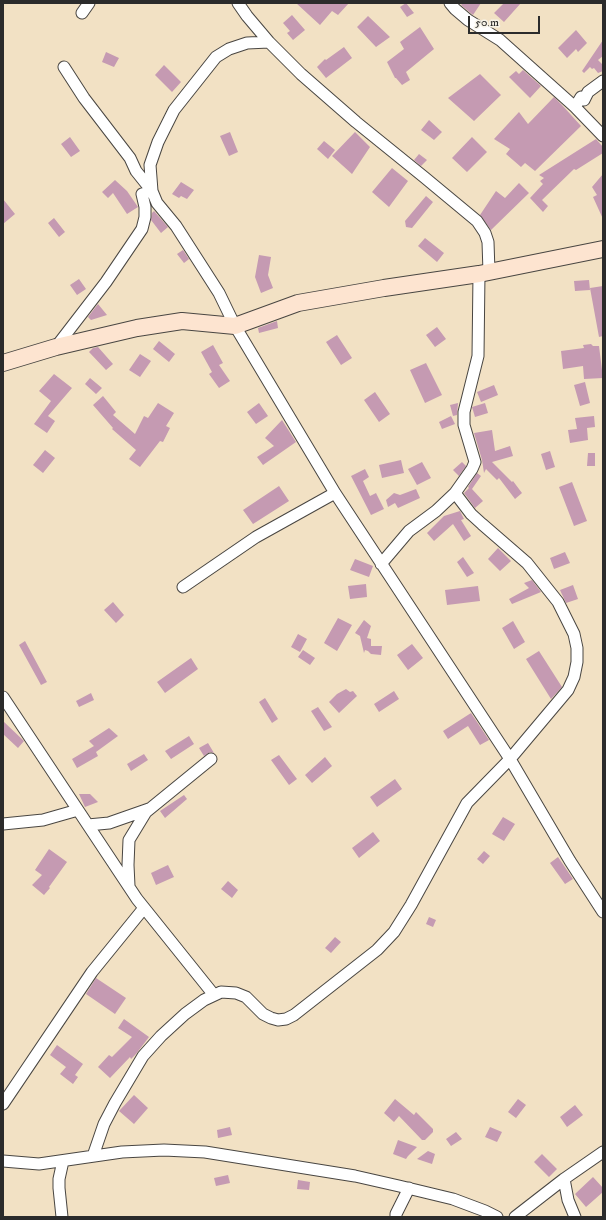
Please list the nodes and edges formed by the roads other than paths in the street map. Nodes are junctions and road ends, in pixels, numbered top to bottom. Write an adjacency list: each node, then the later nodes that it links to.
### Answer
1 (89, 3): 4 (street)
2 (238, 3): 5 (street)
3 (450, 3): 8 (street)
4 (82, 13)
5 (269, 42): 10 (street); 12 (street)
6 (64, 66): 10 (street)
7 (603, 81): 8 (street)
8 (575, 107): 9 (street)
9 (603, 136)
10 (152, 190): 13 (street); 14 (street)
11 (603, 249): 12 (main road)
12 (484, 273): 13 (main road); 17 (street)
13 (235, 326): 14 (main road); 16 (street)
14 (56, 347): 15 (main road)
15 (3, 363)
16 (335, 493): 18 (street); 19 (street)
17 (455, 493): 18 (street); 22 (street)
18 (381, 564): 22 (street)
19 (183, 587)
20 (3, 697): 24 (street)
21 (210, 759): 23 (street)
22 (510, 759): 29 (street); 30 (street)
23 (151, 808): 26 (street); 27 (street)
24 (78, 810): 25 (street); 26 (street)
25 (3, 824)
26 (88, 825): 27 (street)
27 (129, 887): 28 (street)
28 (144, 908): 30 (street); 31 (street)
29 (603, 912)
30 (214, 996): 33 (street)
31 (3, 1104)
32 (603, 1152): 36 (street)
33 (93, 1156): 35 (street); 37 (street)
34 (3, 1161): 35 (street)
35 (63, 1161): 38 (street)
36 (564, 1178): 41 (street); 42 (street)
37 (408, 1188): 39 (street); 40 (street)
38 (62, 1217)
39 (396, 1217)
40 (497, 1217)
41 (515, 1217)
42 (576, 1217)

